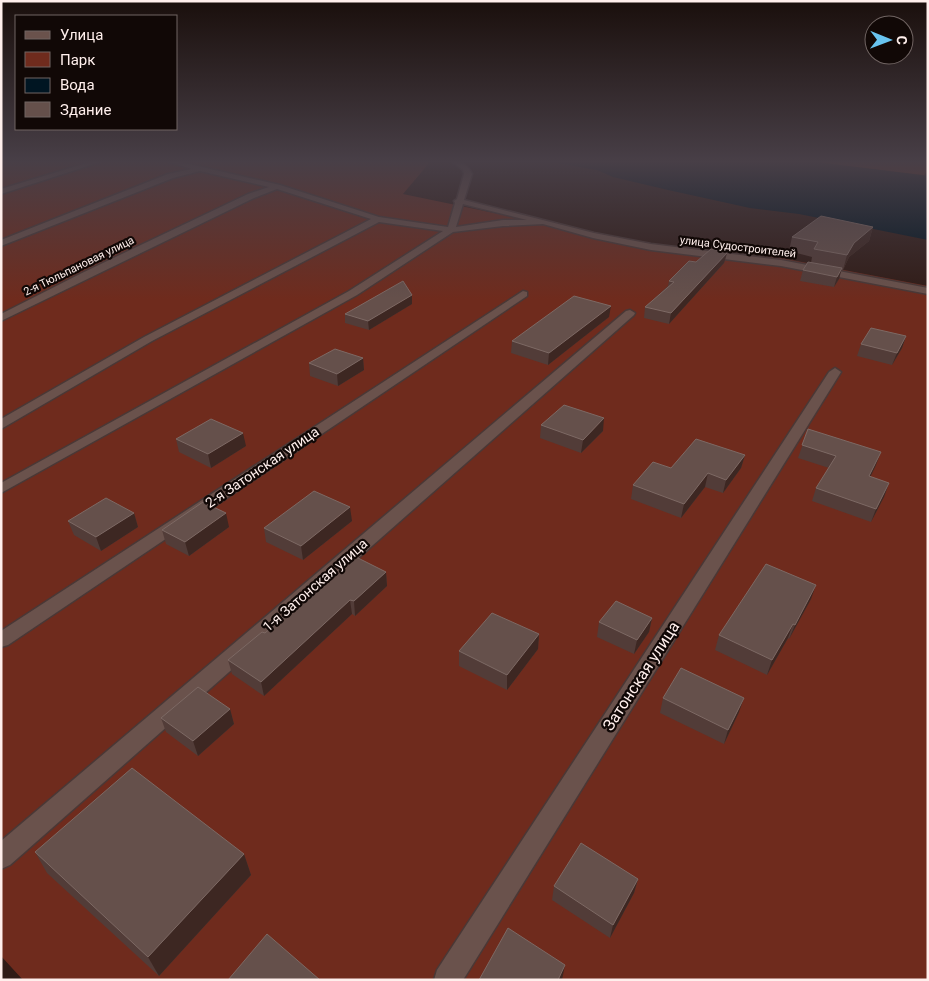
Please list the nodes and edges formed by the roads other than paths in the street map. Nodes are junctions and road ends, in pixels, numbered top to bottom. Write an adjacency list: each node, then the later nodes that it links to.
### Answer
1 (90, 208): 9 (street)
2 (226, 208): 13 (street, 2-я Тюльпановая улица)
3 (343, 208): 6 (street)
4 (456, 208): 8 (street)
5 (491, 208): 7 (street, улица Судостроителей)
6 (378, 219): 8 (street); 15 (street)
7 (542, 222): 8 (street); 10 (street, улица Судостроителей)
8 (451, 230): 16 (street)
9 (1, 243)
10 (928, 291)
11 (523, 294): 17 (street, 2-я Затонская улица)
12 (630, 313): 18 (street, 1-я Затонская улица)
13 (1, 318)
14 (834, 372): 19 (street, Затонская улица)
15 (1, 425)
16 (1, 489)
17 (1, 640)
18 (1, 857)
19 (446, 980)

